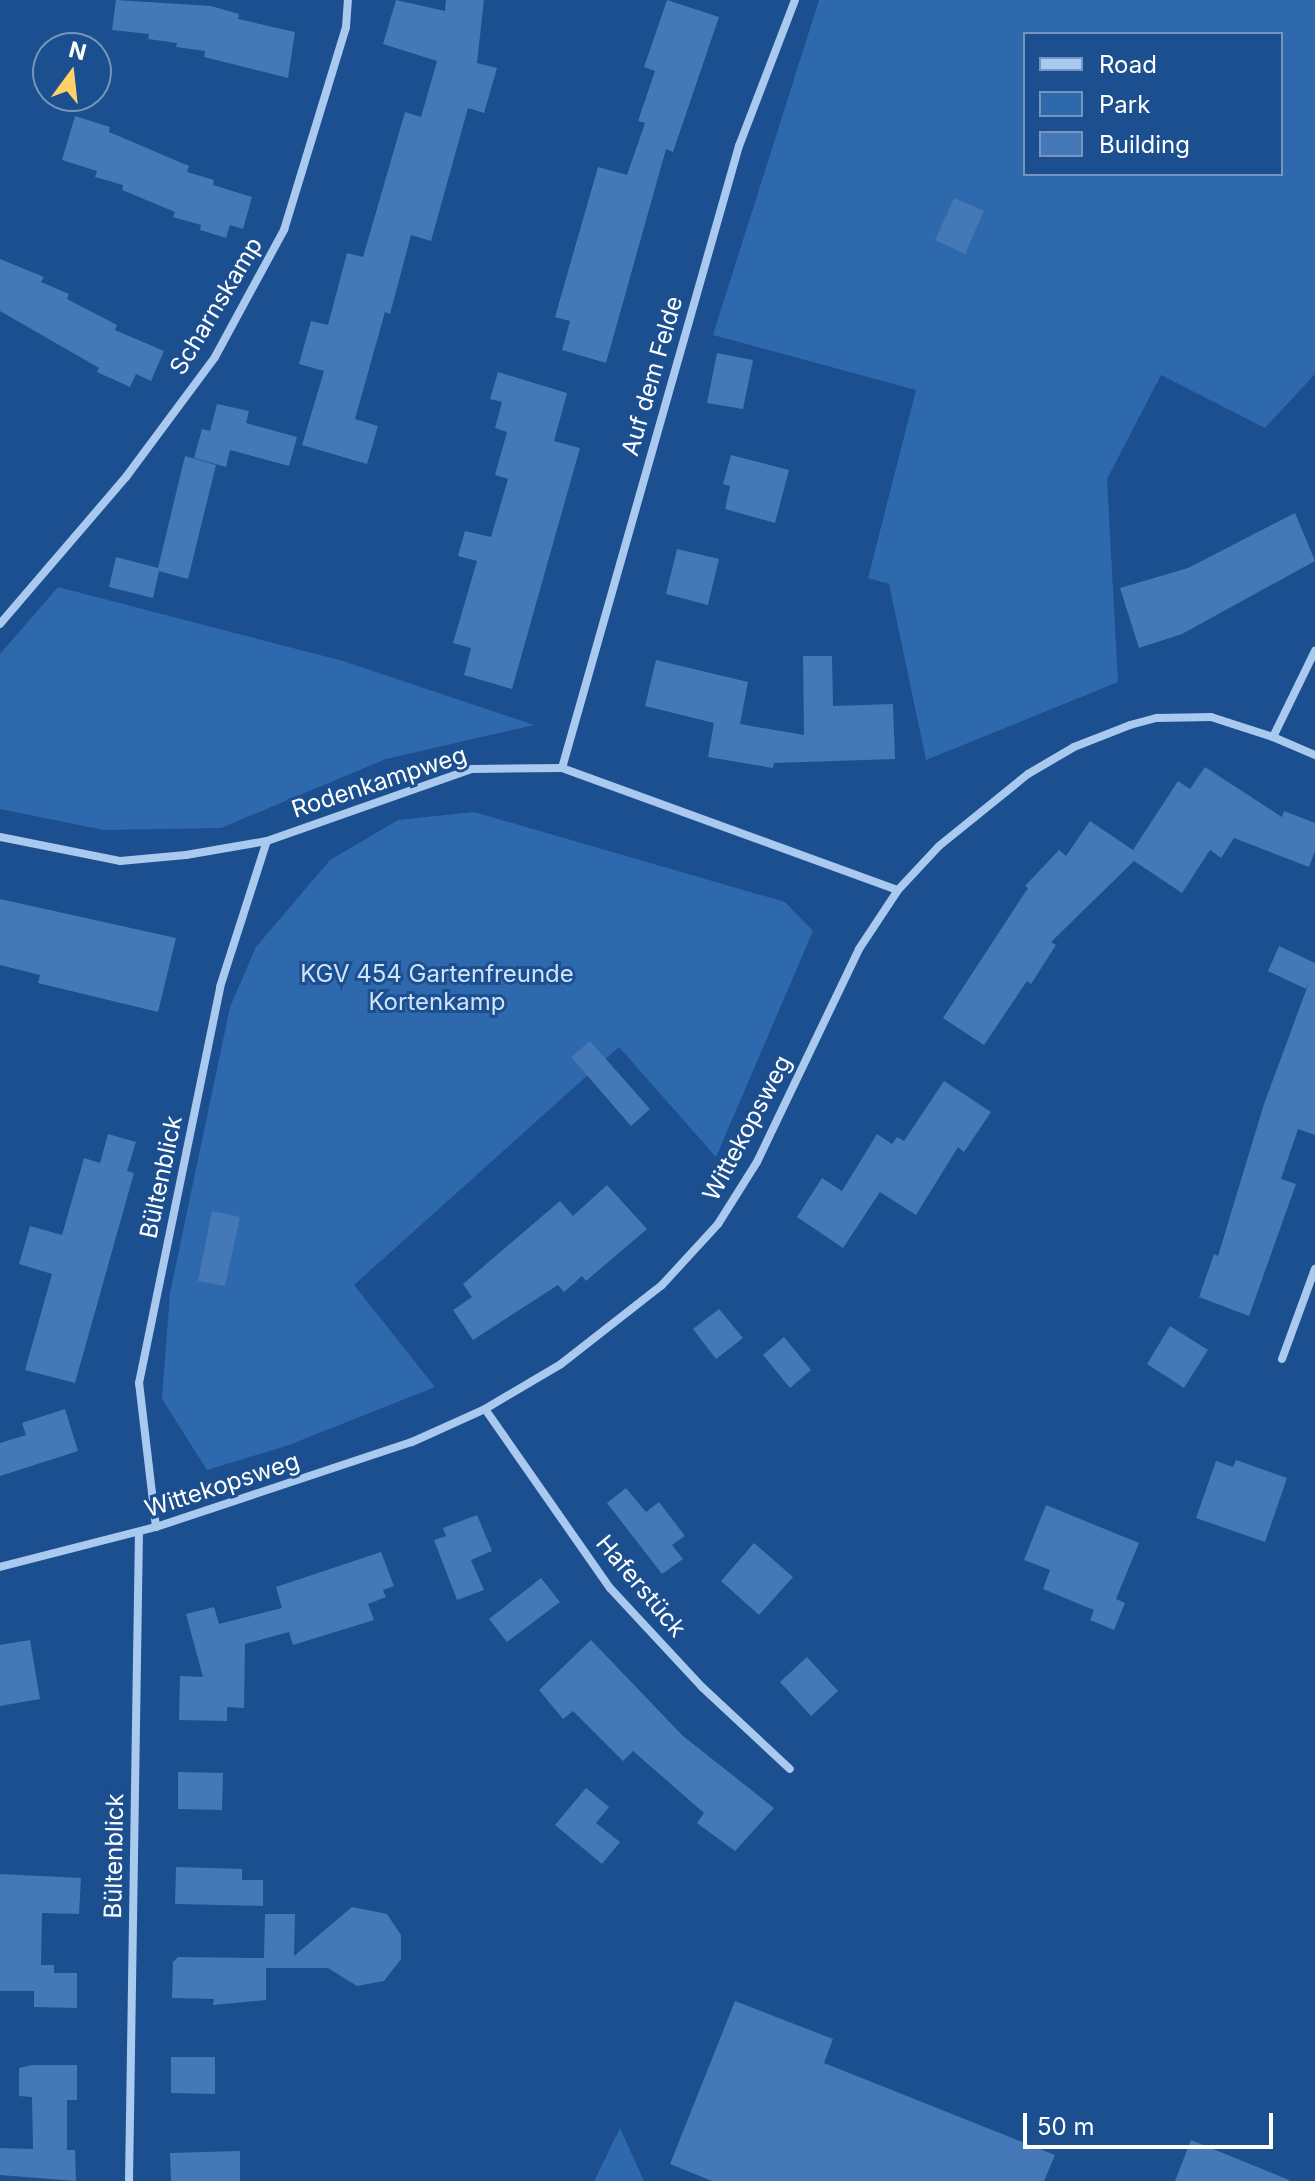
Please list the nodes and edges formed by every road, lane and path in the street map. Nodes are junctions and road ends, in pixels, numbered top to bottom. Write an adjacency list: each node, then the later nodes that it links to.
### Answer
1 (348, 0): 3 (street, Scharnskamp)
2 (795, 0): 7 (street, Auf dem Felde)
3 (0, 624)
4 (1315, 651): 5 (street)
5 (1273, 737): 6 (street, Wittekopsweg); 10 (street, Wittekopsweg)
6 (1315, 755)
7 (562, 768): 9 (street, Rodenkampweg); 10 (street, Rodenkampweg)
8 (0, 837): 9 (street, Rodenkampweg)
9 (267, 841): 14 (street, Bültenblick)
10 (898, 890): 13 (street, Wittekopsweg)
11 (1315, 1269): 12 (street)
12 (1282, 1359)
13 (485, 1409): 14 (street, Wittekopsweg); 17 (street, Haferstück)
14 (156, 1527): 15 (street, Wittekopsweg)
15 (139, 1532): 16 (street, Wittekopsweg); 18 (street, Bültenblick)
16 (0, 1567)
17 (790, 1769)
18 (129, 2181)

